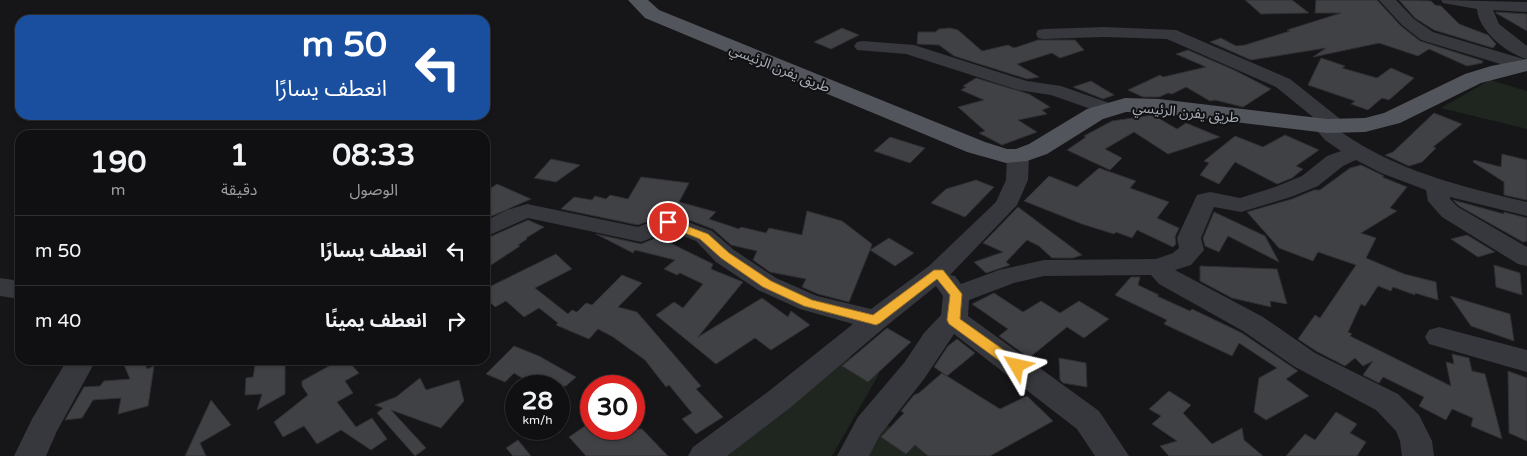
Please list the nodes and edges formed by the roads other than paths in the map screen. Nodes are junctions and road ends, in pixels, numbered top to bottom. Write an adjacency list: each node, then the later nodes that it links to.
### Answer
1 (637, 0): 12 (main road, طريق يفرن الرئيسي)
2 (1387, 0): 8 (street)
3 (1449, 0): 4 (street)
4 (1486, 5): 5 (street); 8 (street)
5 (1527, 7)
6 (1044, 34): 10 (street)
7 (863, 46): 9 (street)
8 (1526, 61): 10 (main road, طريق يفرن الرئيسي)
9 (1108, 109): 10 (main road, طريق يفرن الرئيسي); 12 (main road, طريق يفرن الرئيسي)
10 (1337, 126): 11 (street)
11 (1356, 152): 13 (street); 17 (street)
12 (1018, 156): 18 (street)
13 (1434, 184): 14 (street); 16 (street)
14 (1527, 208)
15 (490, 227): 22 (street)
16 (1527, 258)
17 (1158, 267): 21 (street); 30 (street)
18 (938, 272): 21 (street); 22 (street)
19 (0, 287): 20 (street)
20 (15, 289)
21 (955, 307): 28 (street); 29 (street)
22 (876, 320): 27 (street)
23 (1439, 337): 24 (street)
24 (1527, 361)
25 (79, 365): 26 (street)
26 (30, 456)
27 (704, 456)
28 (852, 456)
29 (1113, 456)
30 (1418, 456)

